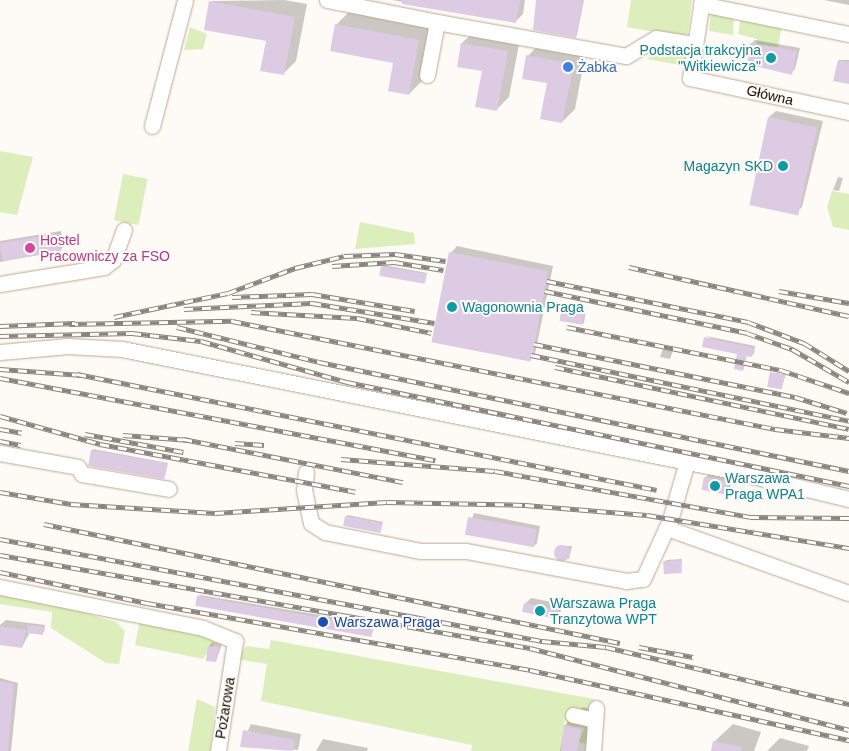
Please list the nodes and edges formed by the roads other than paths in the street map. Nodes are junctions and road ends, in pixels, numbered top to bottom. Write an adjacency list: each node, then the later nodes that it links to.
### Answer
1 (185, 0): 9 (street)
2 (327, 0): 4 (street)
3 (701, 2): 5 (street); 6 (street)
4 (438, 22): 6 (street); 7 (street)
5 (849, 34)
6 (695, 44): 8 (street, Główna)
7 (427, 75)
8 (849, 112)
9 (152, 126)
10 (124, 230): 11 (street)
11 (0, 284)
12 (0, 352): 14 (street)
13 (0, 453): 16 (street)
14 (687, 462): 17 (street); 18 (street)
15 (306, 472): 18 (street)
16 (169, 489)
17 (849, 499)
18 (666, 528): 20 (street)
19 (0, 587): 22 (street, Pożarowa)
20 (849, 593)
21 (573, 715): 23 (street)
22 (218, 751)
23 (593, 751)

